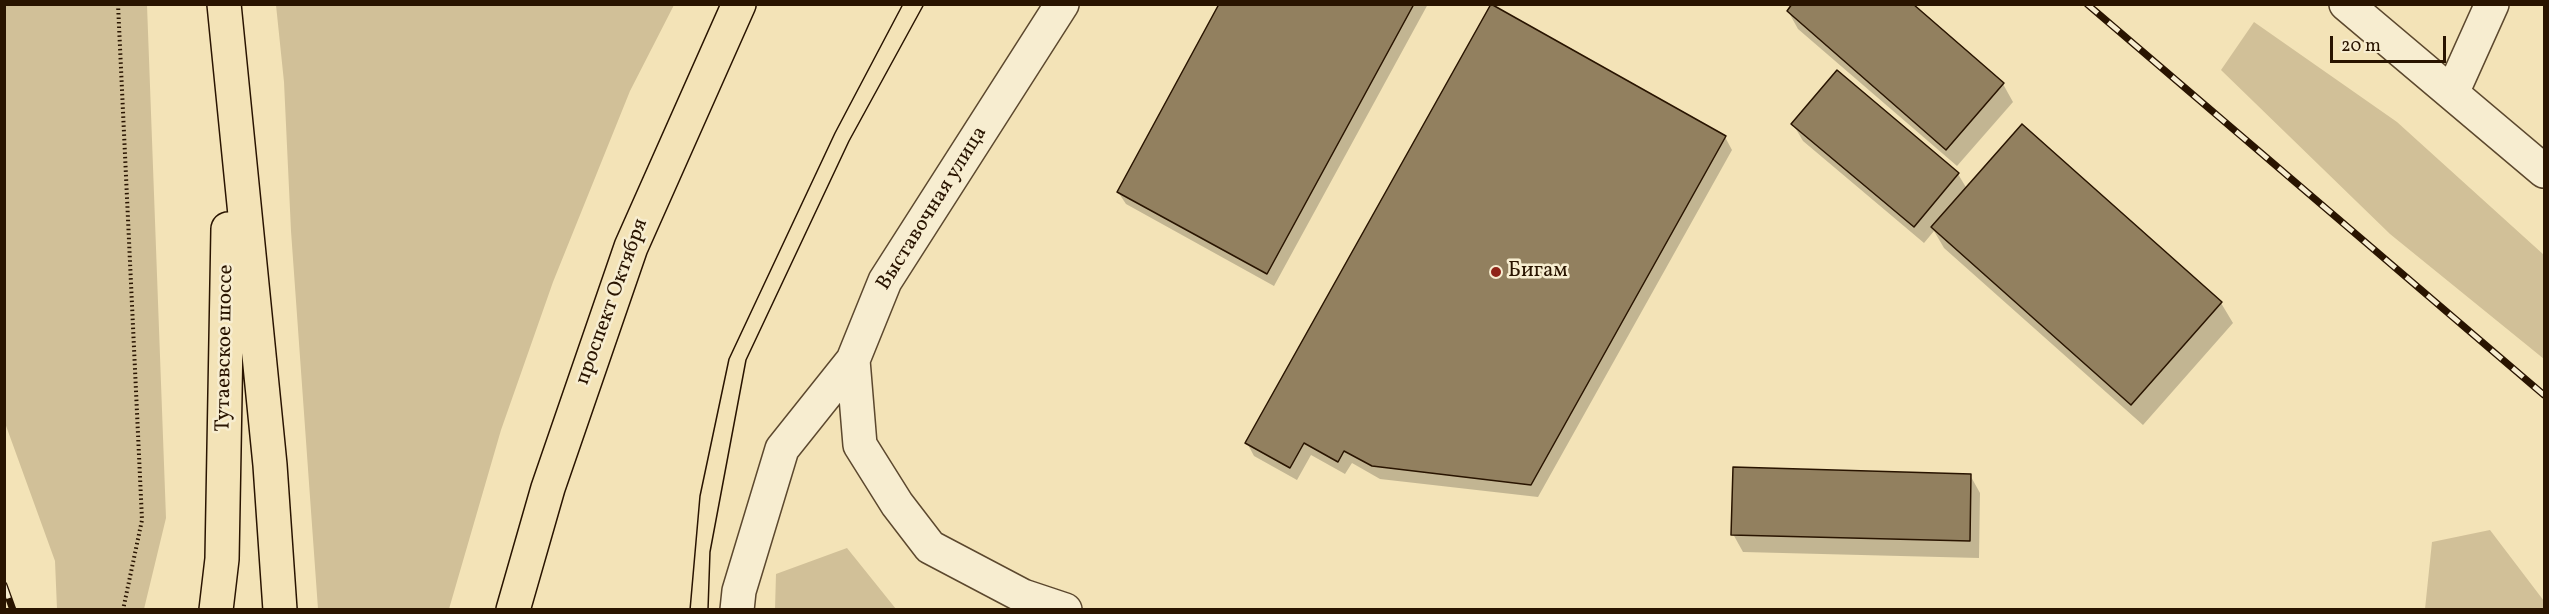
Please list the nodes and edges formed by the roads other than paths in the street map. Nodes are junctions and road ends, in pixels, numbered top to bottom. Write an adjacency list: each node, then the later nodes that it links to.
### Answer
1 (224, 4): 6 (main road)
2 (739, 4): 12 (main road, проспект Октября)
3 (1062, 4): 9 (street, Выставочная улица)
4 (2346, 4): 7 (street)
5 (2492, 4): 7 (street)
6 (231, 86): 10 (main road, Тутаевское шоссе); 11 (main road)
7 (2452, 93): 8 (street)
8 (2544, 171)
9 (853, 360): 13 (street); 14 (street, Выставочная улица)
10 (216, 609)
11 (280, 609)
12 (513, 609)
13 (737, 609)
14 (1065, 609)

